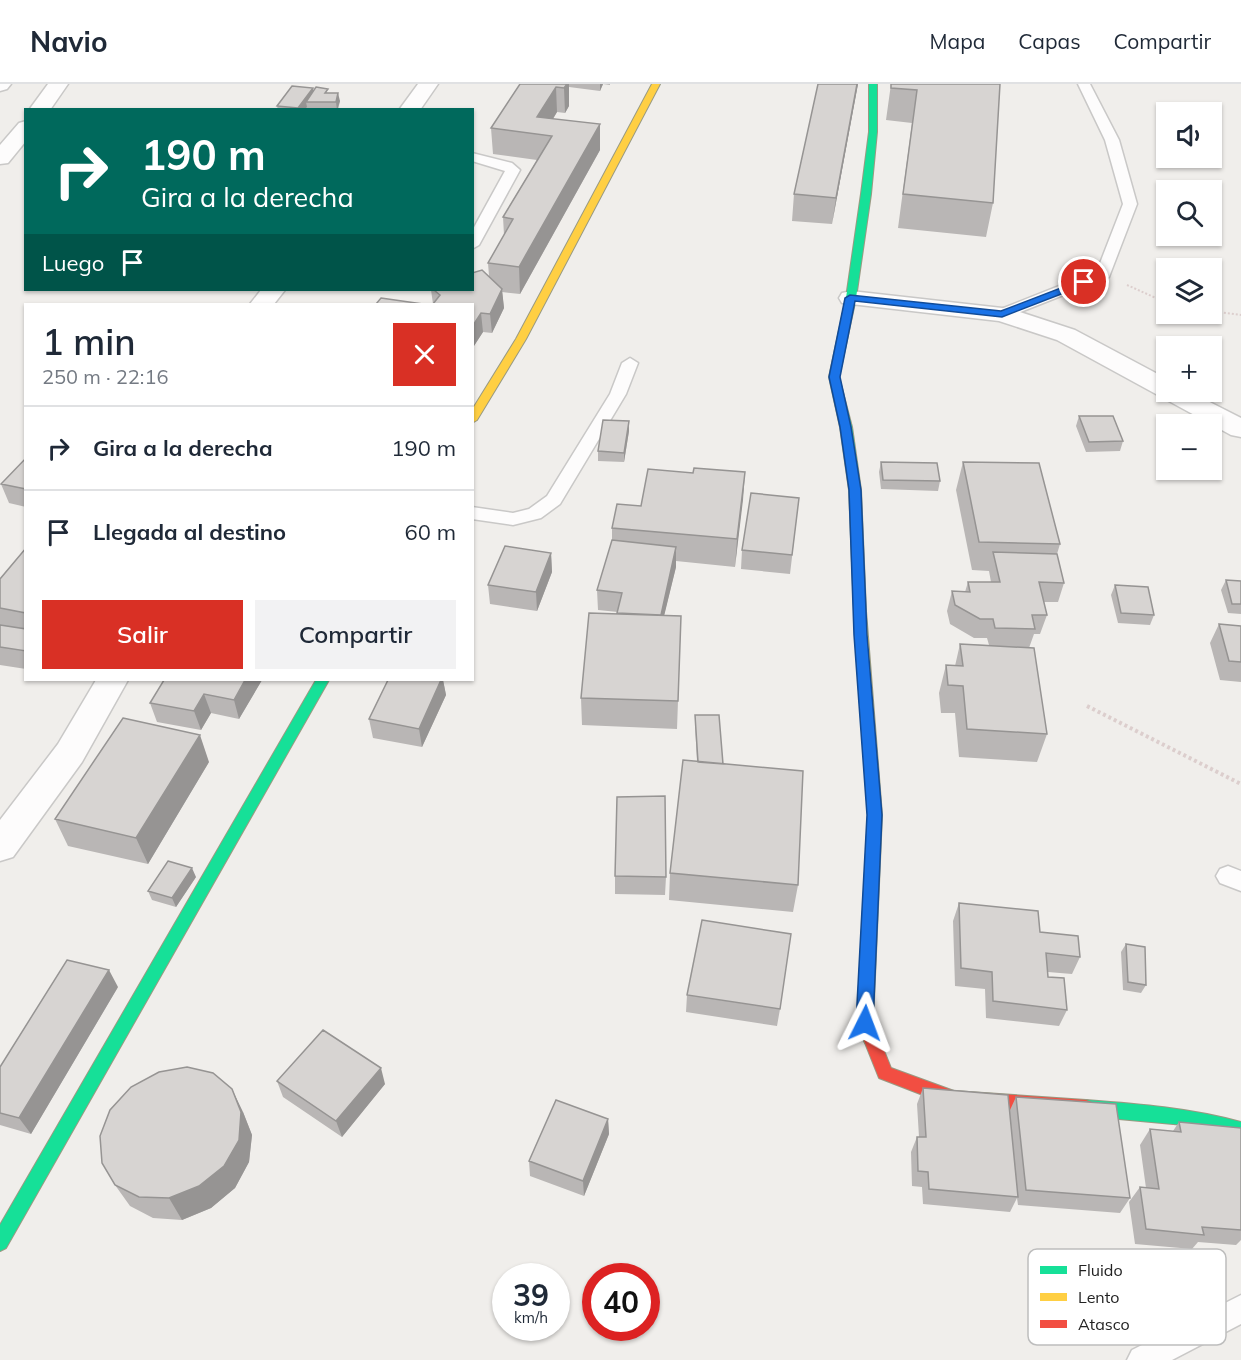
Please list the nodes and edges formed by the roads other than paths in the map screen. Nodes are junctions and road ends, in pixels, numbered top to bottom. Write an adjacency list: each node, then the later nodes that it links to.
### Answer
1 (58, 84): 6 (street)
2 (428, 84): 7 (street)
3 (656, 84): 19 (street)
4 (873, 84): 13 (street)
5 (1084, 84): 15 (lane)
6 (40, 108)
7 (410, 108)
8 (24, 129): 9 (street)
9 (0, 158)
10 (474, 158): 11 (lane)
11 (474, 241)
12 (272, 291): 14 (street)
13 (850, 298): 15 (street); 25 (street)
14 (263, 303)
15 (1002, 314): 17 (street)
16 (630, 363): 21 (lane)
17 (1156, 384)
18 (1190, 402): 20 (street)
19 (474, 417)
20 (1241, 429)
21 (474, 513)
22 (111, 681): 24 (street)
23 (321, 681): 26 (street)
24 (0, 847)
25 (1241, 1131)
26 (0, 1242)
27 (1241, 1309): 28 (lane)
28 (1226, 1317)
29 (1171, 1345): 30 (lane)
30 (1142, 1360)

